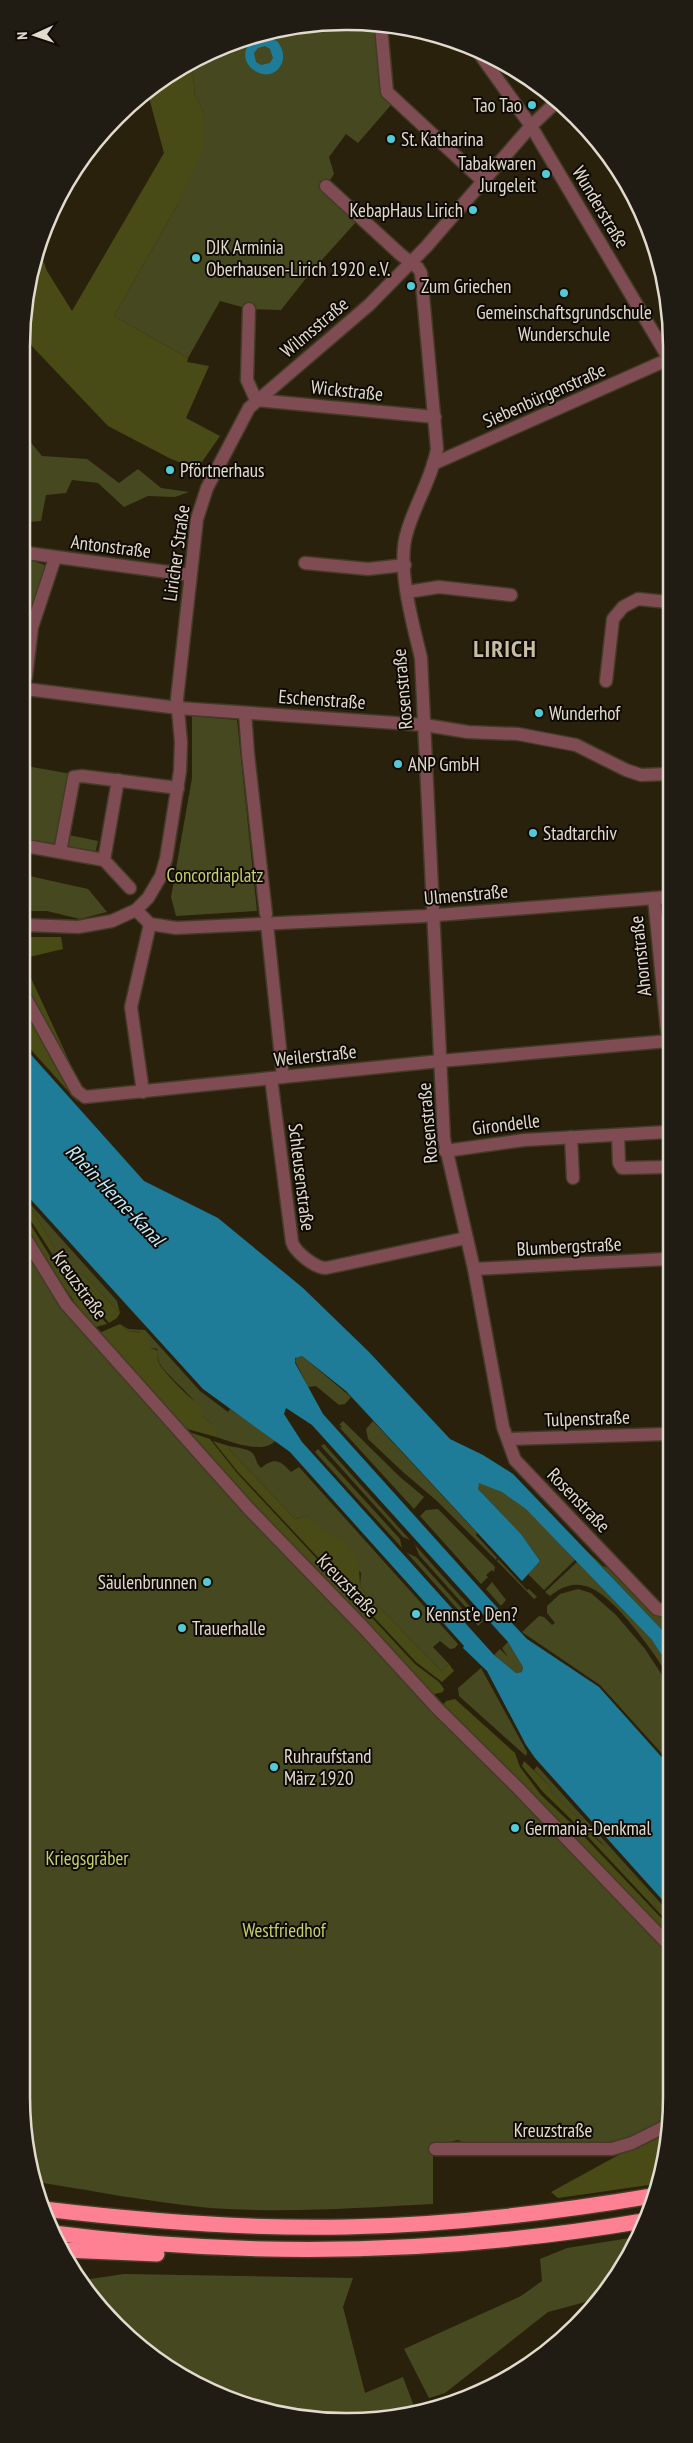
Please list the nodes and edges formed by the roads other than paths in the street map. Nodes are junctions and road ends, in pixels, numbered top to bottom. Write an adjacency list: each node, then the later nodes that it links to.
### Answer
1 (381, 32): 5 (street)
2 (485, 63): 4 (street, Wunderstraße)
3 (551, 106): 4 (street, Wilmsstraße)
4 (531, 126): 5 (street, Wilmsstraße); 9 (street, Wunderstraße)
5 (484, 182): 7 (street, Wilmsstraße)
6 (326, 186): 7 (street, Rosenstraße)
7 (410, 261): 11 (street, Wilmsstraße); 12 (street, Rosenstraße)
8 (249, 308): 11 (street)
9 (663, 349)
10 (663, 362): 13 (street, Siebenbürgenstraße)
11 (256, 400): 12 (street, Wickstraße); 18 (street, Liricher Straße)
12 (435, 417): 13 (street, Rosenstraße)
13 (434, 464): 17 (street, Rosenstraße)
14 (30, 554): 15 (street, Antonstraße)
15 (55, 558): 18 (street, Antonstraße); 22 (street)
16 (306, 563): 17 (street)
17 (405, 565): 19 (street, Rosenstraße)
18 (190, 575): 25 (street, Liricher Straße)
19 (407, 592): 20 (street); 27 (street, Rosenstraße)
20 (511, 596)
21 (663, 602): 23 (street)
22 (30, 644)
23 (606, 681)
24 (30, 690): 25 (street, Eschenstraße)
25 (178, 708): 26 (street, Eschenstraße); 30 (street, Liricher Straße)
26 (245, 713): 27 (street, Eschenstraße); 39 (street)
27 (425, 725): 28 (street, Eschenstraße); 38 (street, Rosenstraße)
28 (663, 774)
29 (118, 780): 30 (street); 32 (street); 33 (street)
30 (178, 788): 37 (street, Liricher Straße)
31 (30, 847): 32 (street)
32 (60, 852): 33 (street)
33 (104, 860): 34 (street)
34 (130, 888)
35 (663, 897): 36 (street, Ulmenstraße)
36 (654, 898): 38 (street, Ulmenstraße); 42 (street, Ahornstraße)
37 (136, 910): 40 (street); 41 (street)
38 (433, 915): 39 (street, Ulmenstraße); 45 (street, Rosenstraße)
39 (267, 919): 40 (street, Ulmenstraße); 46 (street)
40 (150, 924): 47 (street)
41 (30, 926)
42 (663, 990)
43 (30, 1005): 47 (street, Weilerstraße)
44 (663, 1041): 45 (street, Weilerstraße)
45 (440, 1061): 46 (street, Weilerstraße); 51 (street, Rosenstraße)
46 (277, 1077): 47 (street, Weilerstraße); 54 (street, Schleusenstraße)
47 (143, 1092)
48 (663, 1132): 49 (street, Girondelle)
49 (618, 1134): 50 (street, Girondelle); 52 (street)
50 (571, 1137): 51 (street, Girondelle); 53 (street)
51 (446, 1151): 54 (street, Rosenstraße)
52 (663, 1167)
53 (573, 1178)
54 (466, 1238): 57 (street, Rosenstraße)
55 (30, 1246): 61 (street, Kreuzstraße)
56 (663, 1259): 57 (street, Blumbergstraße)
57 (474, 1270): 59 (street, Rosenstraße)
58 (663, 1434): 59 (street, Tulpenstraße)
59 (508, 1439): 60 (street, Rosenstraße)
60 (663, 1610)
61 (663, 1939)
62 (661, 2129): 63 (street, Kreuzstraße)
63 (436, 2149)
64 (646, 2197): 65 (highway)
65 (51, 2208)
66 (637, 2222): 68 (highway)
67 (62, 2234): 68 (highway)
68 (212, 2247): 69 (highway)
69 (70, 2250)

